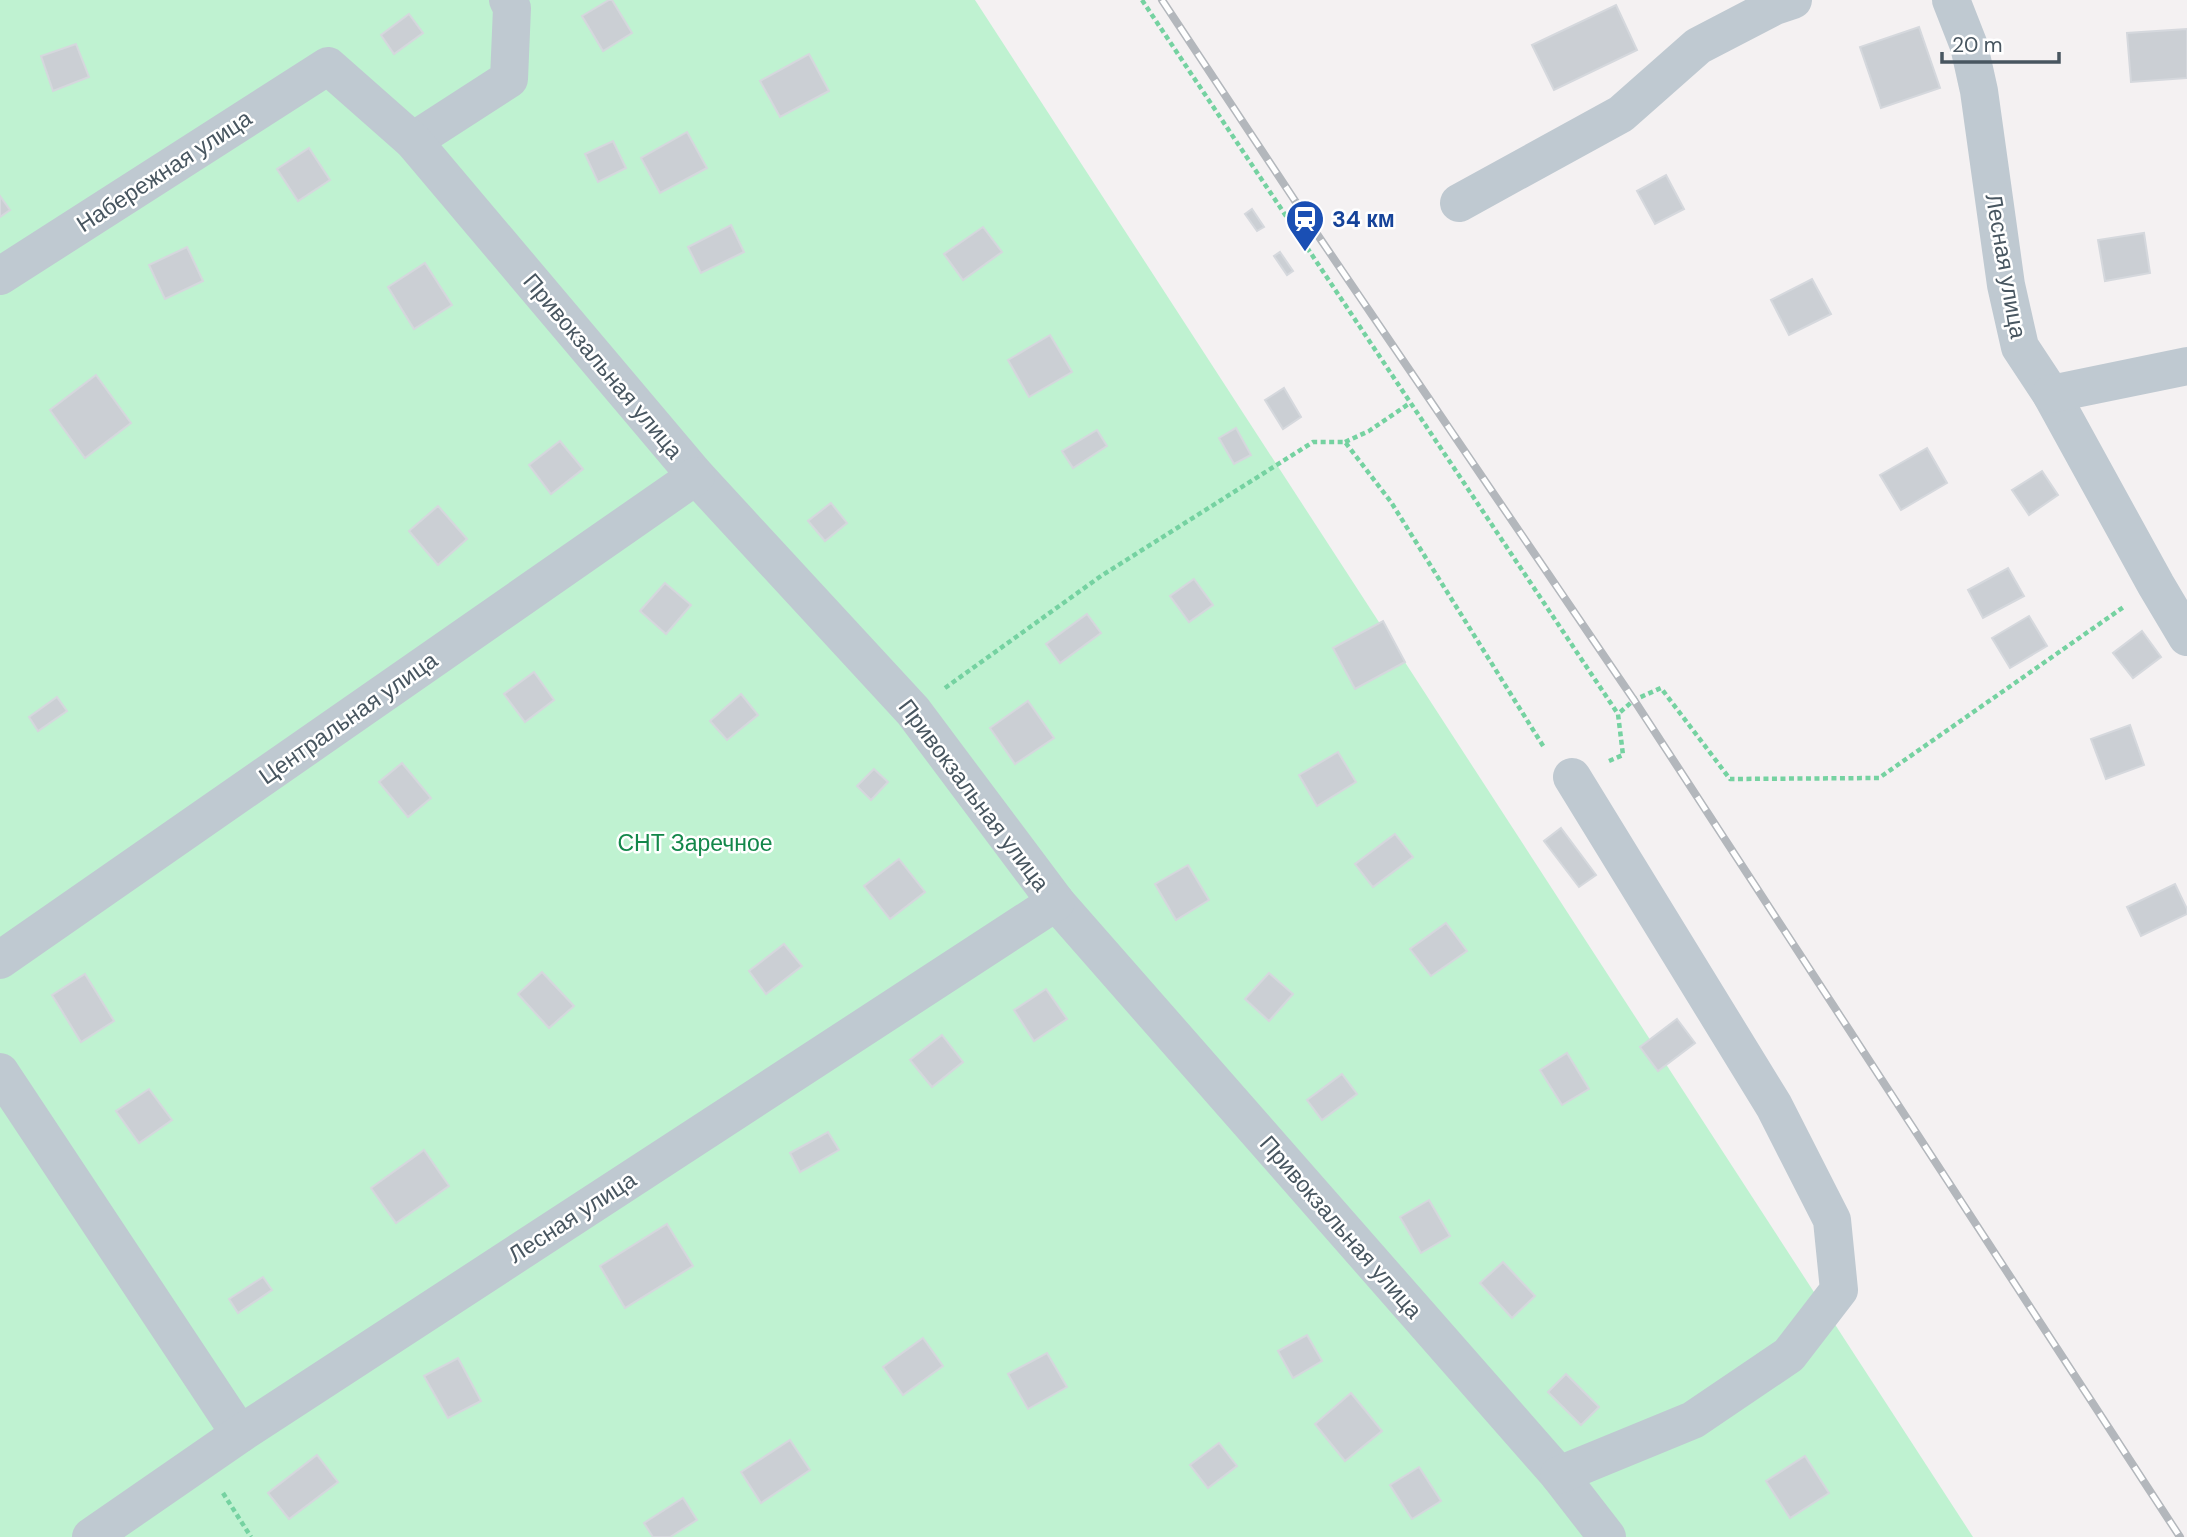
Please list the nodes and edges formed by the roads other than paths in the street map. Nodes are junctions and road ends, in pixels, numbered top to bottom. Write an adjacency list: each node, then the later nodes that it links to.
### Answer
1 (508, 0): 5 (street)
2 (1793, 0): 6 (street)
3 (1951, 0): 9 (street, Лесная улица)
4 (327, 66): 5 (street, Привокзальная улица); 7 (street, Набережная улица)
5 (413, 141): 10 (street, Привокзальная улица)
6 (1459, 203)
7 (0, 276)
8 (2187, 366): 9 (street)
9 (2051, 394): 11 (street, Лесная улица)
10 (696, 476): 13 (street, Привокзальная улица); 14 (street, Центральная улица)
11 (2187, 637)
12 (1572, 776): 17 (street)
13 (1056, 902): 16 (street, Лесная улица); 17 (street, Привокзальная улица)
14 (0, 960)
15 (0, 1072): 16 (street)
16 (240, 1433): 18 (street, Лесная улица)
17 (1559, 1475): 19 (street, Привокзальная улица)
18 (90, 1537)
19 (1606, 1537)

